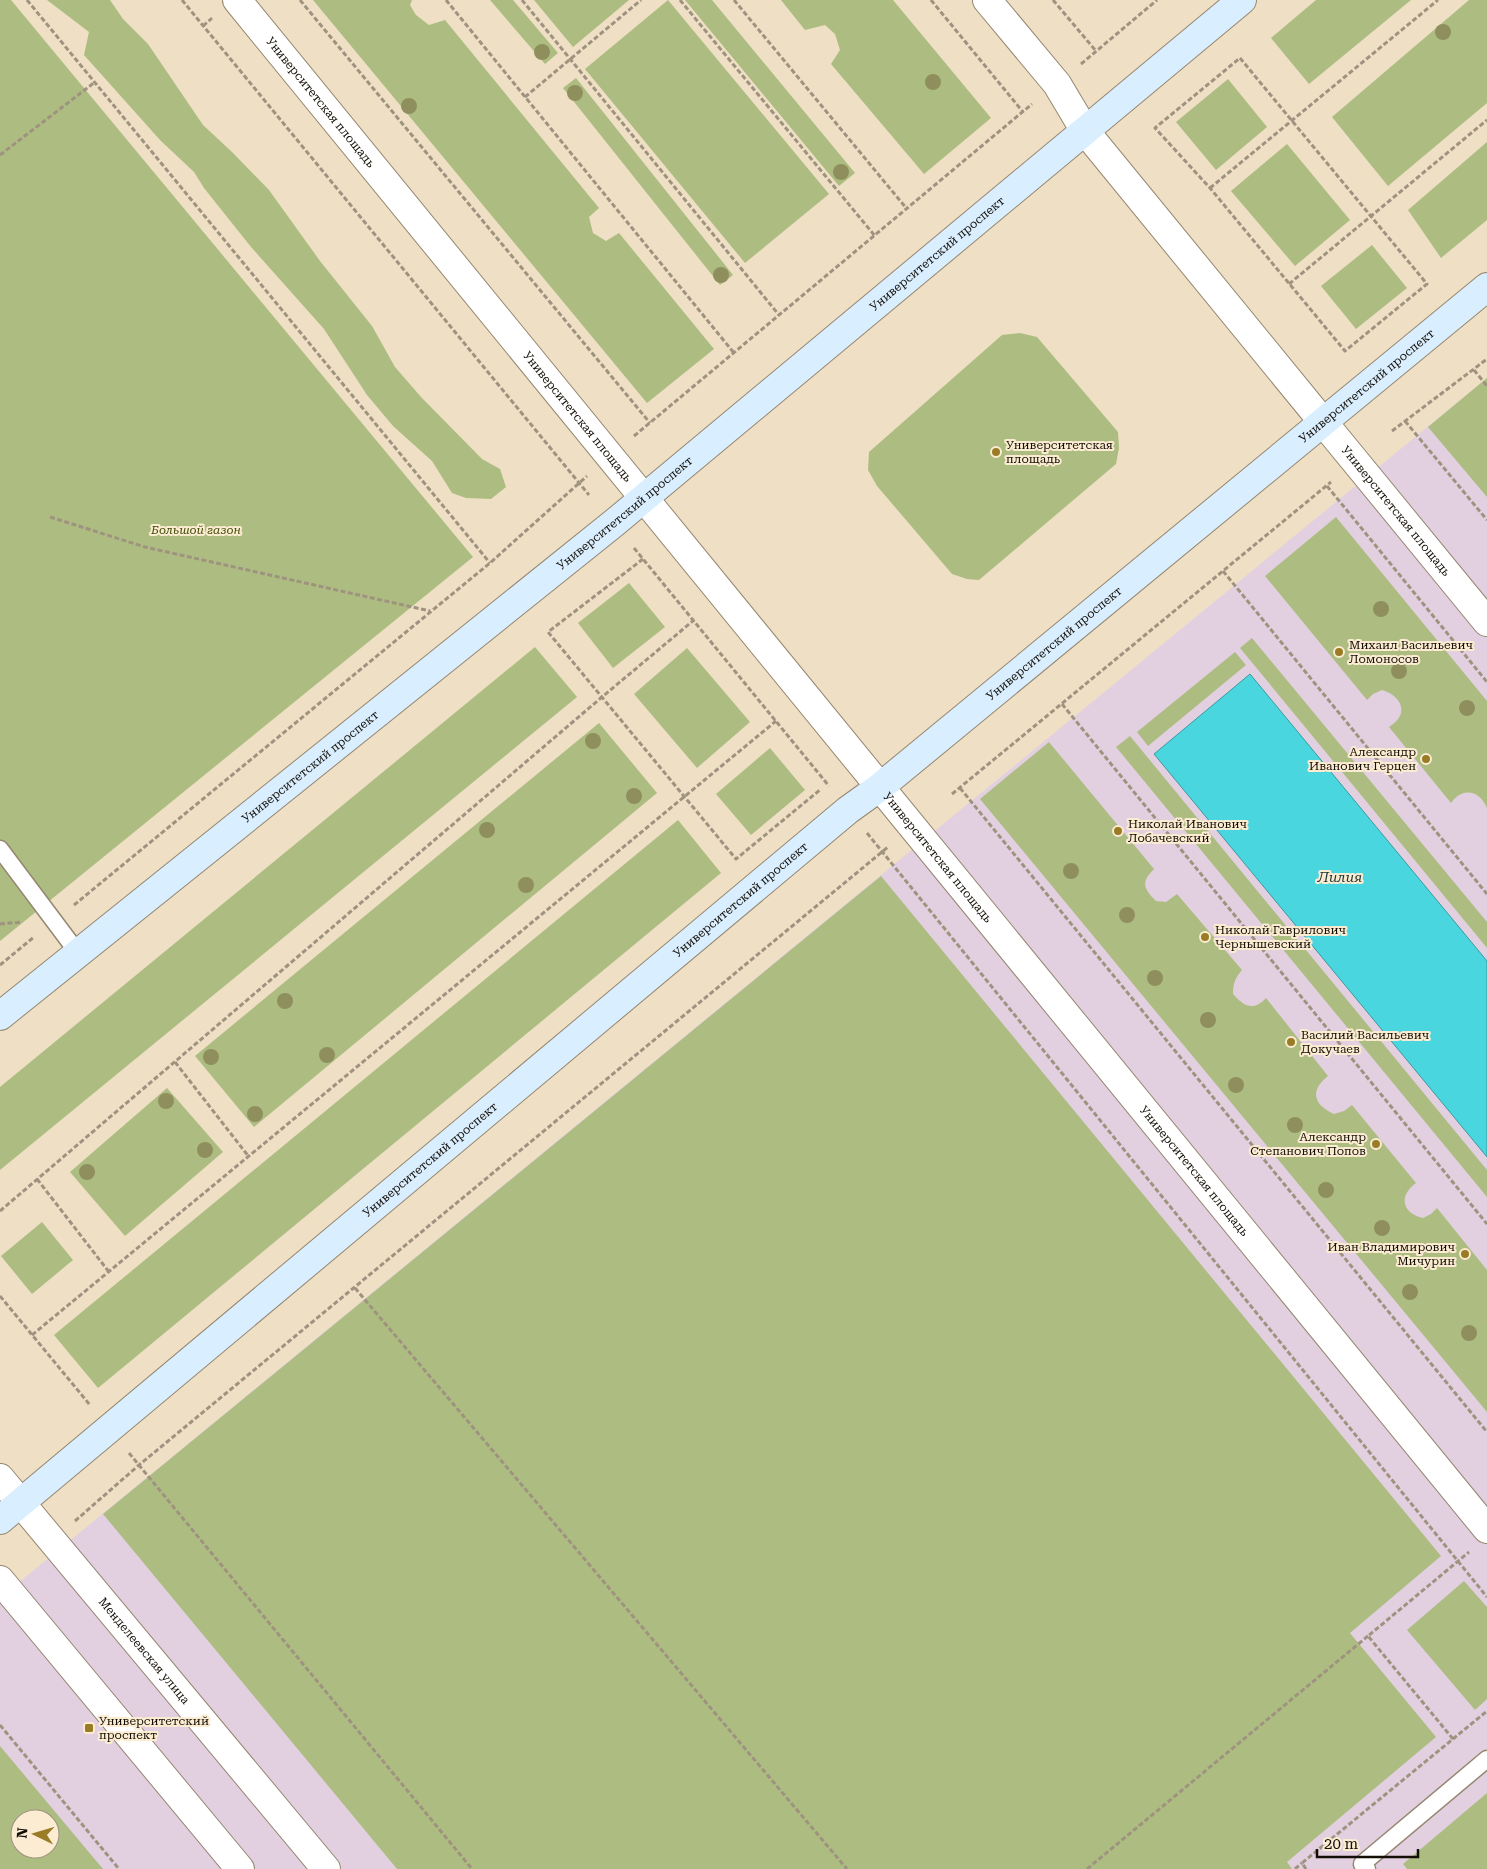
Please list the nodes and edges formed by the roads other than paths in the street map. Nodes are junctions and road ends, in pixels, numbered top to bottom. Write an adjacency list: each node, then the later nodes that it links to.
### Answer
1 (237, 0): 7 (street, Университетская площадь)
2 (987, 0): 4 (street, Университетская площадь)
3 (1242, 0): 4 (main road, Университетский проспект)
4 (1085, 131): 6 (street, Университетская площадь); 7 (main road, Университетский проспект)
5 (1487, 287): 6 (main road, Университетский проспект)
6 (1323, 422): 8 (street, Университетская площадь); 9 (main road, Университетский проспект)
7 (644, 498): 9 (street, Университетская площадь); 11 (main road, Университетский проспект)
8 (1487, 622)
9 (880, 787): 14 (main road, Университетский проспект); 16 (street, Университетская площадь)
10 (0, 850): 11 (lane)
11 (78, 953): 12 (main road, Университетский проспект)
12 (0, 1016)
13 (0, 1478): 14 (street, Менделеевская улица)
14 (21, 1503): 15 (main road, Университетский проспект); 20 (street, Менделеевская улица)
15 (0, 1520)
16 (1480, 1540)
17 (0, 1580): 19 (street)
18 (1487, 1760): 21 (lane)
19 (240, 1869)
20 (326, 1869)
21 (1367, 1869)

